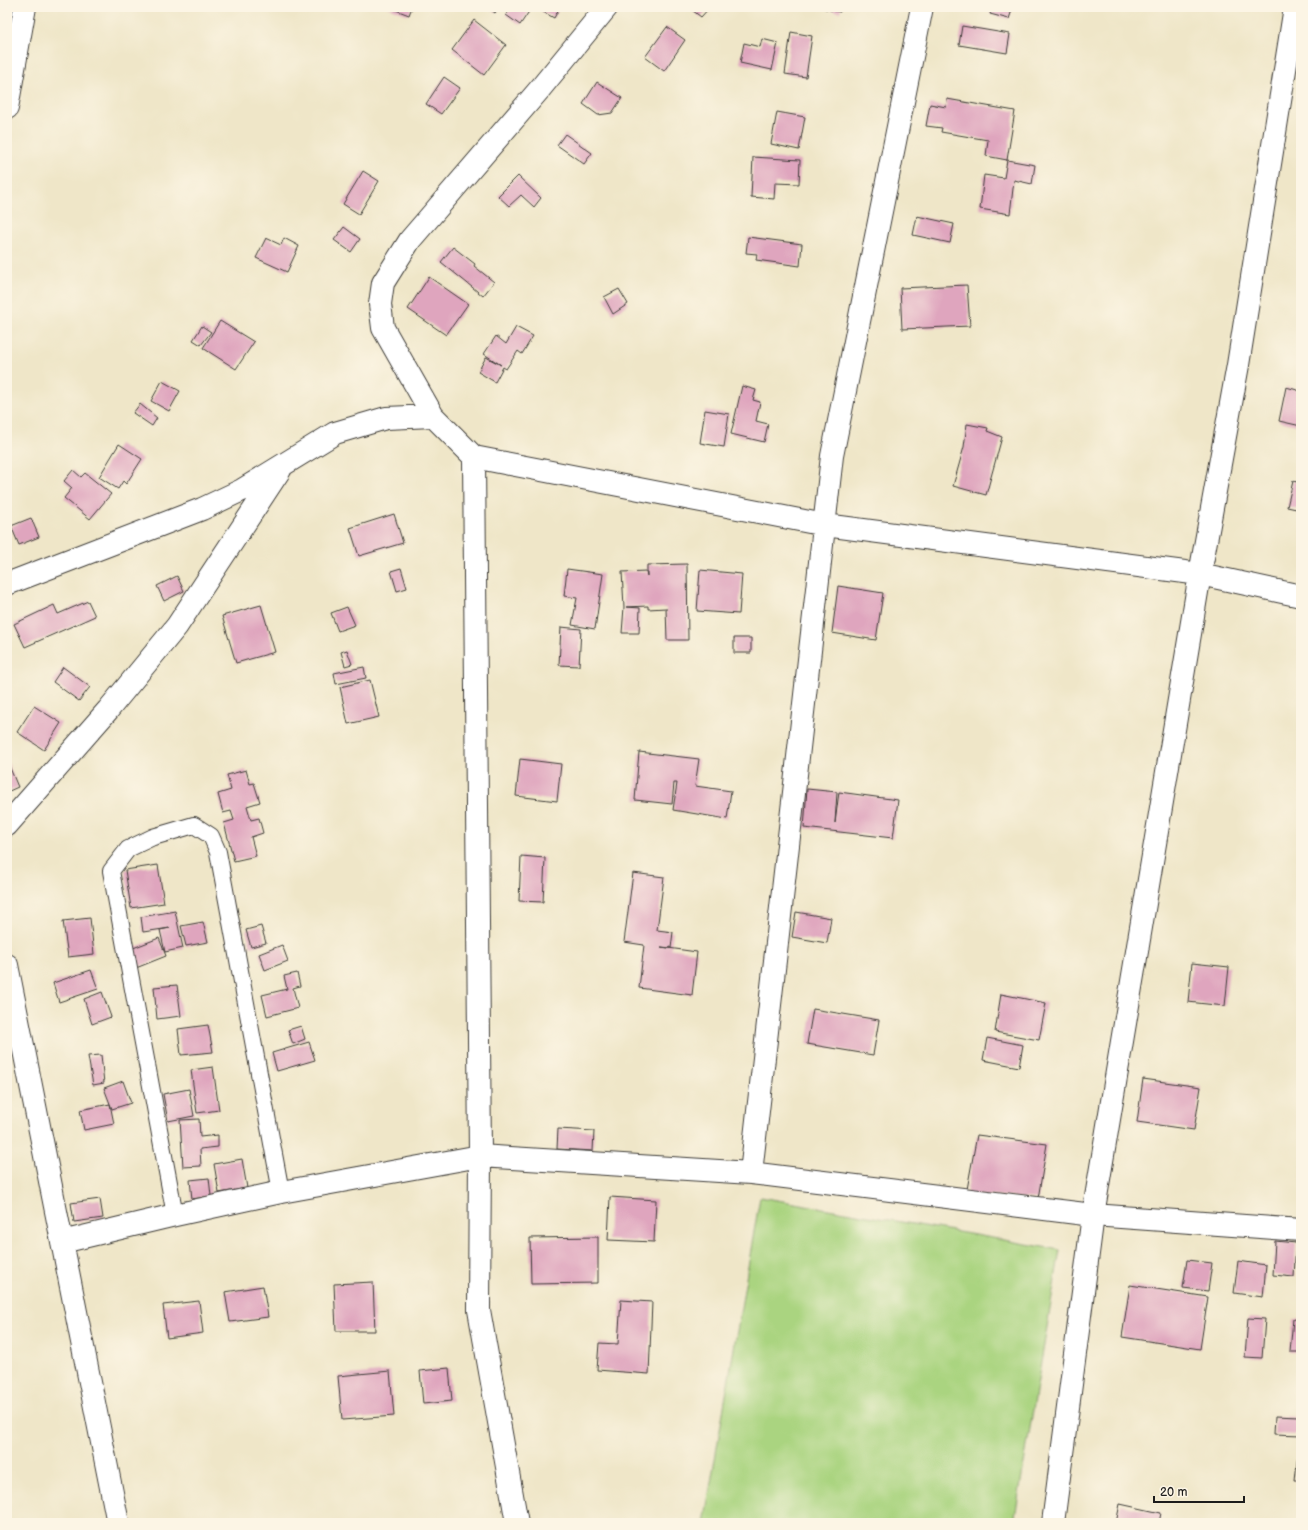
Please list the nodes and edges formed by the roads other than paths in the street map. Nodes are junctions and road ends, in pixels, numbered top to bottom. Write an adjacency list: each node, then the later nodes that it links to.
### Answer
1 (25, 7): 5 (street)
2 (607, 7): 6 (street)
3 (922, 7): 9 (street)
4 (1295, 7): 10 (street)
5 (7, 108)
6 (433, 416): 7 (street); 8 (street)
7 (474, 457): 9 (street); 15 (street)
8 (283, 464): 11 (street); 13 (street)
9 (825, 525): 10 (street); 16 (street)
10 (1200, 574): 12 (street); 19 (street)
11 (7, 584)
12 (1301, 596)
13 (7, 825)
14 (7, 964): 21 (street)
15 (480, 1156): 16 (street); 17 (street); 23 (street)
16 (751, 1173): 19 (street)
17 (281, 1192): 18 (street); 18 (lane)
18 (175, 1215): 21 (street)
19 (1093, 1215): 20 (street); 24 (street)
20 (1301, 1230)
21 (62, 1242): 22 (street)
22 (118, 1523)
23 (517, 1523)
24 (1053, 1523)

